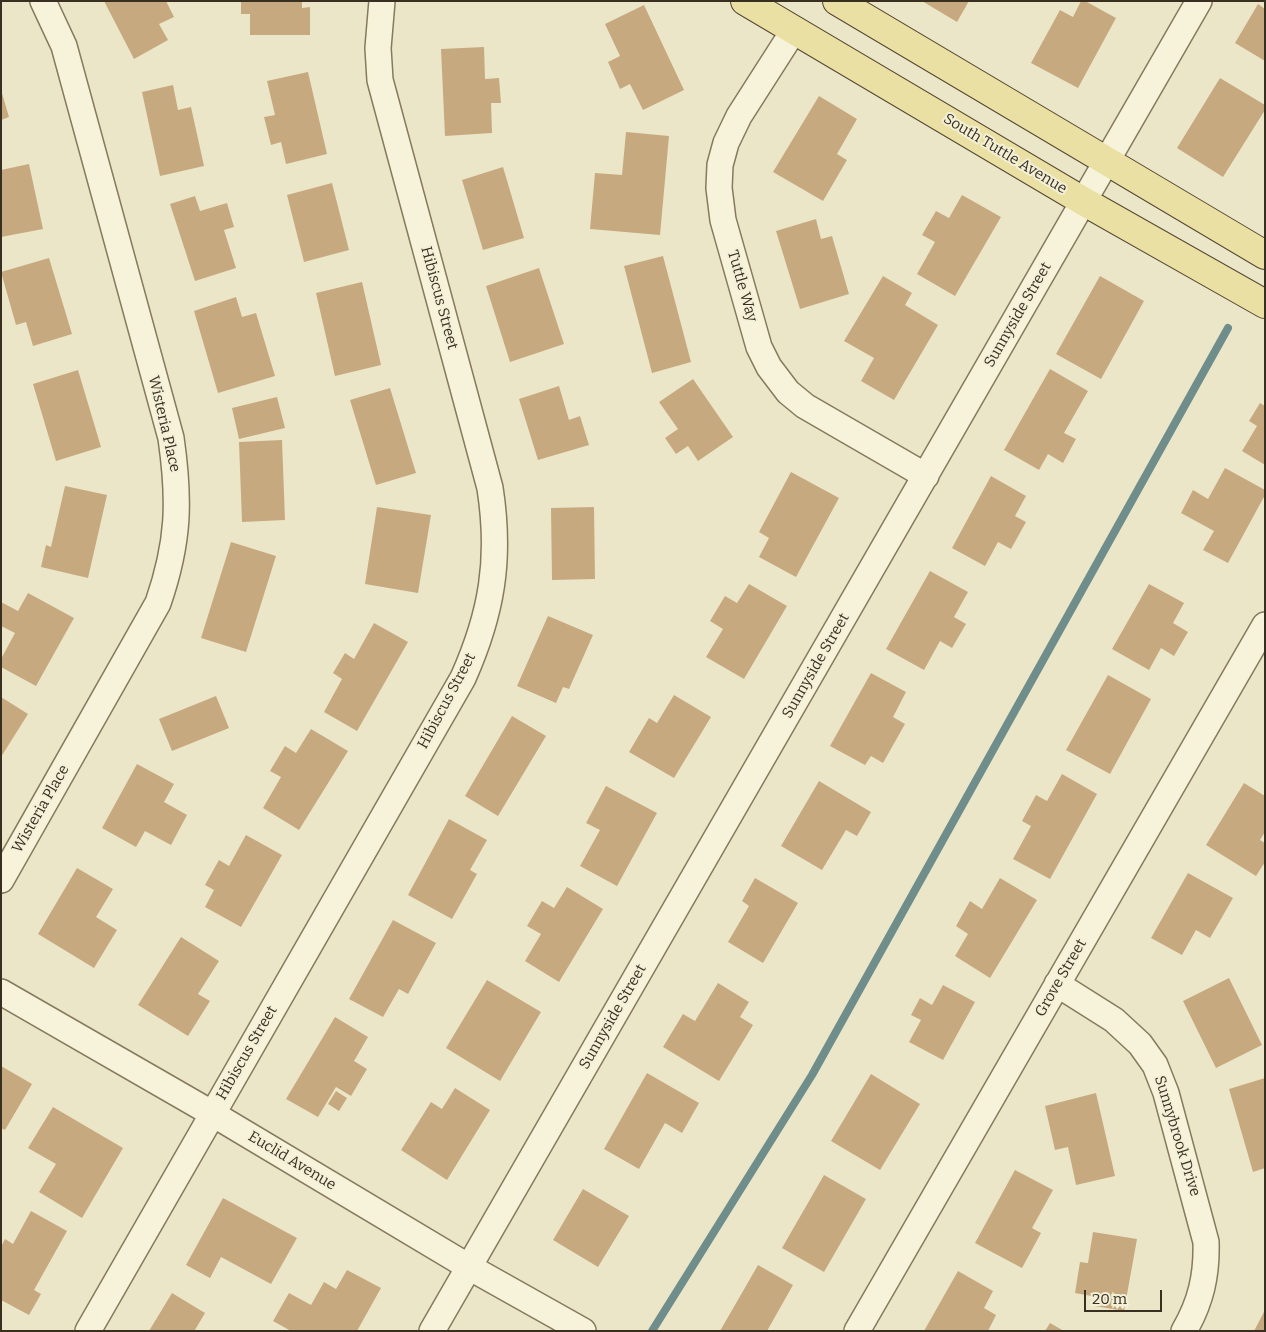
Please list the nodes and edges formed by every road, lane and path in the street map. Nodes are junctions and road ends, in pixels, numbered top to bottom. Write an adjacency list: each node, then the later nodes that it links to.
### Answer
1 (43, 1): 13 (street, Wisteria Place)
2 (382, 1): 16 (street, Hibiscus Street)
3 (745, 1): 6 (main road, South Tuttle Avenue)
4 (1199, 1): 7 (street, Sunnyside Street)
5 (853, 5): 7 (main road)
6 (794, 30): 8 (main road, South Tuttle Avenue); 11 (street, Tuttle Way)
7 (1107, 159): 8 (street, Sunnyside Street); 9 (main road)
8 (1083, 201): 10 (main road, South Tuttle Avenue); 11 (street, Sunnyside Street)
9 (1265, 255)
10 (1265, 304)
11 (926, 476): 17 (street, Sunnyside Street)
12 (1265, 625): 14 (street, Grove Street)
13 (1, 880)
14 (1057, 984): 21 (street, Grove Street); 22 (street, Sunnybrook Drive)
15 (1, 992): 16 (street, Euclid Avenue)
16 (213, 1114): 17 (street, Euclid Avenue); 18 (street, Hibiscus Street)
17 (469, 1267): 19 (street, Sunnyside Street); 20 (street, Euclid Avenue)
18 (88, 1331)
19 (432, 1331)
20 (582, 1331)
21 (857, 1331)
22 (1184, 1331)

